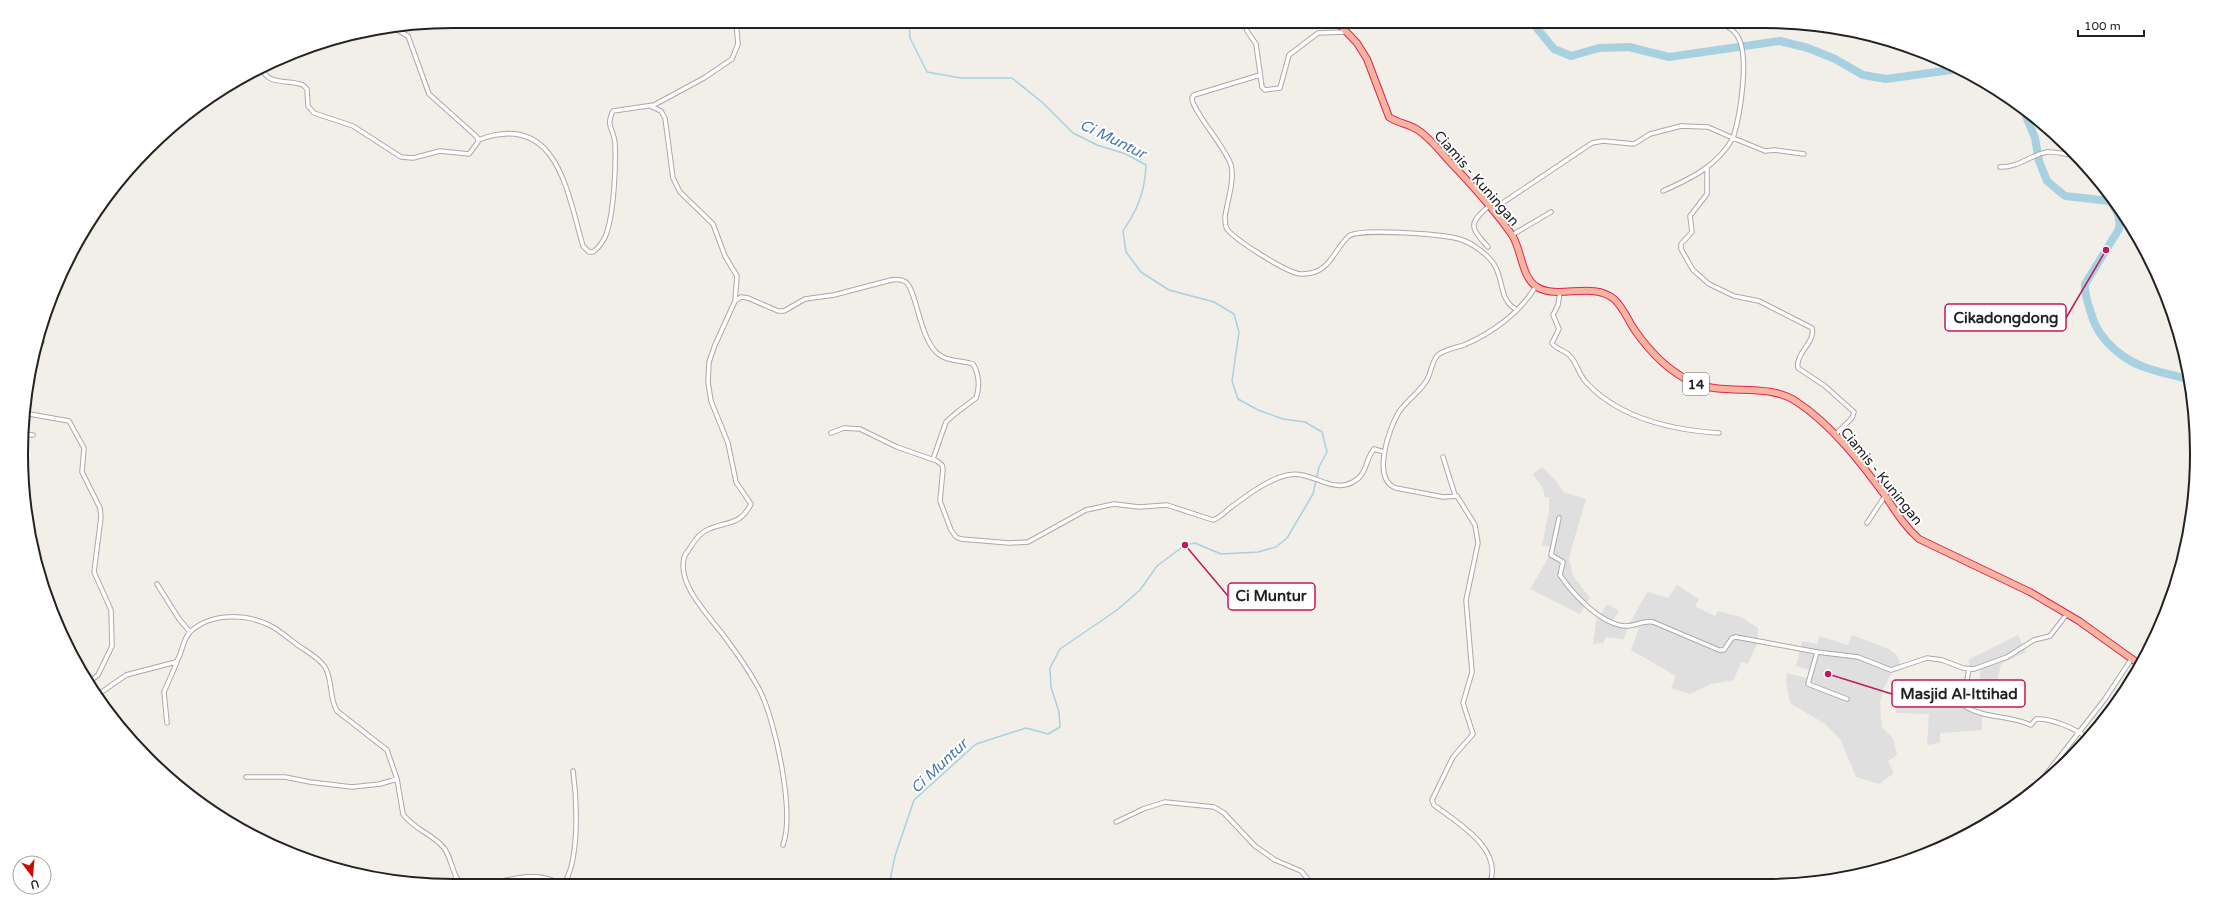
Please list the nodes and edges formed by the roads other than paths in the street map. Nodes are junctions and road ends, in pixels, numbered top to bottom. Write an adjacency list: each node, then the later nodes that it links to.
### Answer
1 (737, 28): 9 (street)
2 (1246, 28): 8 (street)
3 (1343, 28): 6 (highway, Ciamis - Kuningan)
4 (1727, 28): 10 (street)
5 (400, 32): 11 (street)
6 (1347, 32): 8 (street); 17 (highway, Ciamis - Kuningan)
7 (264, 73): 11 (street)
8 (1260, 75): 24 (street)
9 (650, 106): 11 (street); 23 (street)
10 (1733, 138): 12 (street); 15 (street); 17 (street)
11 (478, 140)
12 (1804, 154)
13 (2067, 155): 14 (street)
14 (2000, 167)
15 (1707, 168): 16 (street); 30 (street)
16 (1663, 191)
17 (1490, 208): 19 (highway, Ciamis - Kuningan); 20 (street)
18 (1551, 212): 19 (street)
19 (1512, 235): 21 (highway, Ciamis - Kuningan)
20 (1488, 246)
21 (1536, 286): 22 (highway, Ciamis - Kuningan / 14); 24 (street)
22 (1560, 290): 27 (street); 30 (highway, Ciamis - Kuningan / 14)
23 (735, 301): 33 (street); 57 (street)
24 (1517, 310): 31 (street)
25 (30, 413): 46 (street)
26 (831, 433): 33 (street)
27 (1719, 433)
28 (29, 435): 29 (street)
29 (33, 435)
30 (1834, 436): 35 (highway, Ciamis - Kuningan / 14)
31 (1384, 452): 33 (street); 34 (street)
32 (1443, 458): 34 (street)
33 (933, 459)
34 (1455, 495): 63 (street)
35 (1885, 496): 37 (street); 39 (highway, Ciamis - Kuningan / 14)
36 (1559, 518): 41 (street)
37 (1867, 523)
38 (157, 584): 40 (street)
39 (2067, 614): 42 (highway, Ciamis - Kuningan / 14); 45 (street)
40 (190, 632): 43 (street); 55 (street)
41 (1817, 652): 45 (street); 48 (street)
42 (2132, 658): 44 (highway, Ciamis - Kuningan / 14); 50 (street)
43 (177, 661): 47 (street); 49 (street)
44 (2136, 661)
45 (1969, 669): 50 (street)
46 (93, 679)
47 (101, 692)
48 (1847, 699)
49 (167, 723)
50 (2079, 731): 51 (street); 52 (street)
51 (2083, 735)
52 (2051, 767)
53 (573, 771): 61 (street)
54 (246, 777): 55 (street)
55 (397, 779): 58 (street)
56 (1116, 822): 62 (street)
57 (783, 845)
58 (456, 877)
59 (517, 879): 60 (street)
60 (552, 879)
61 (566, 879)
62 (1308, 879)
63 (1490, 879)

